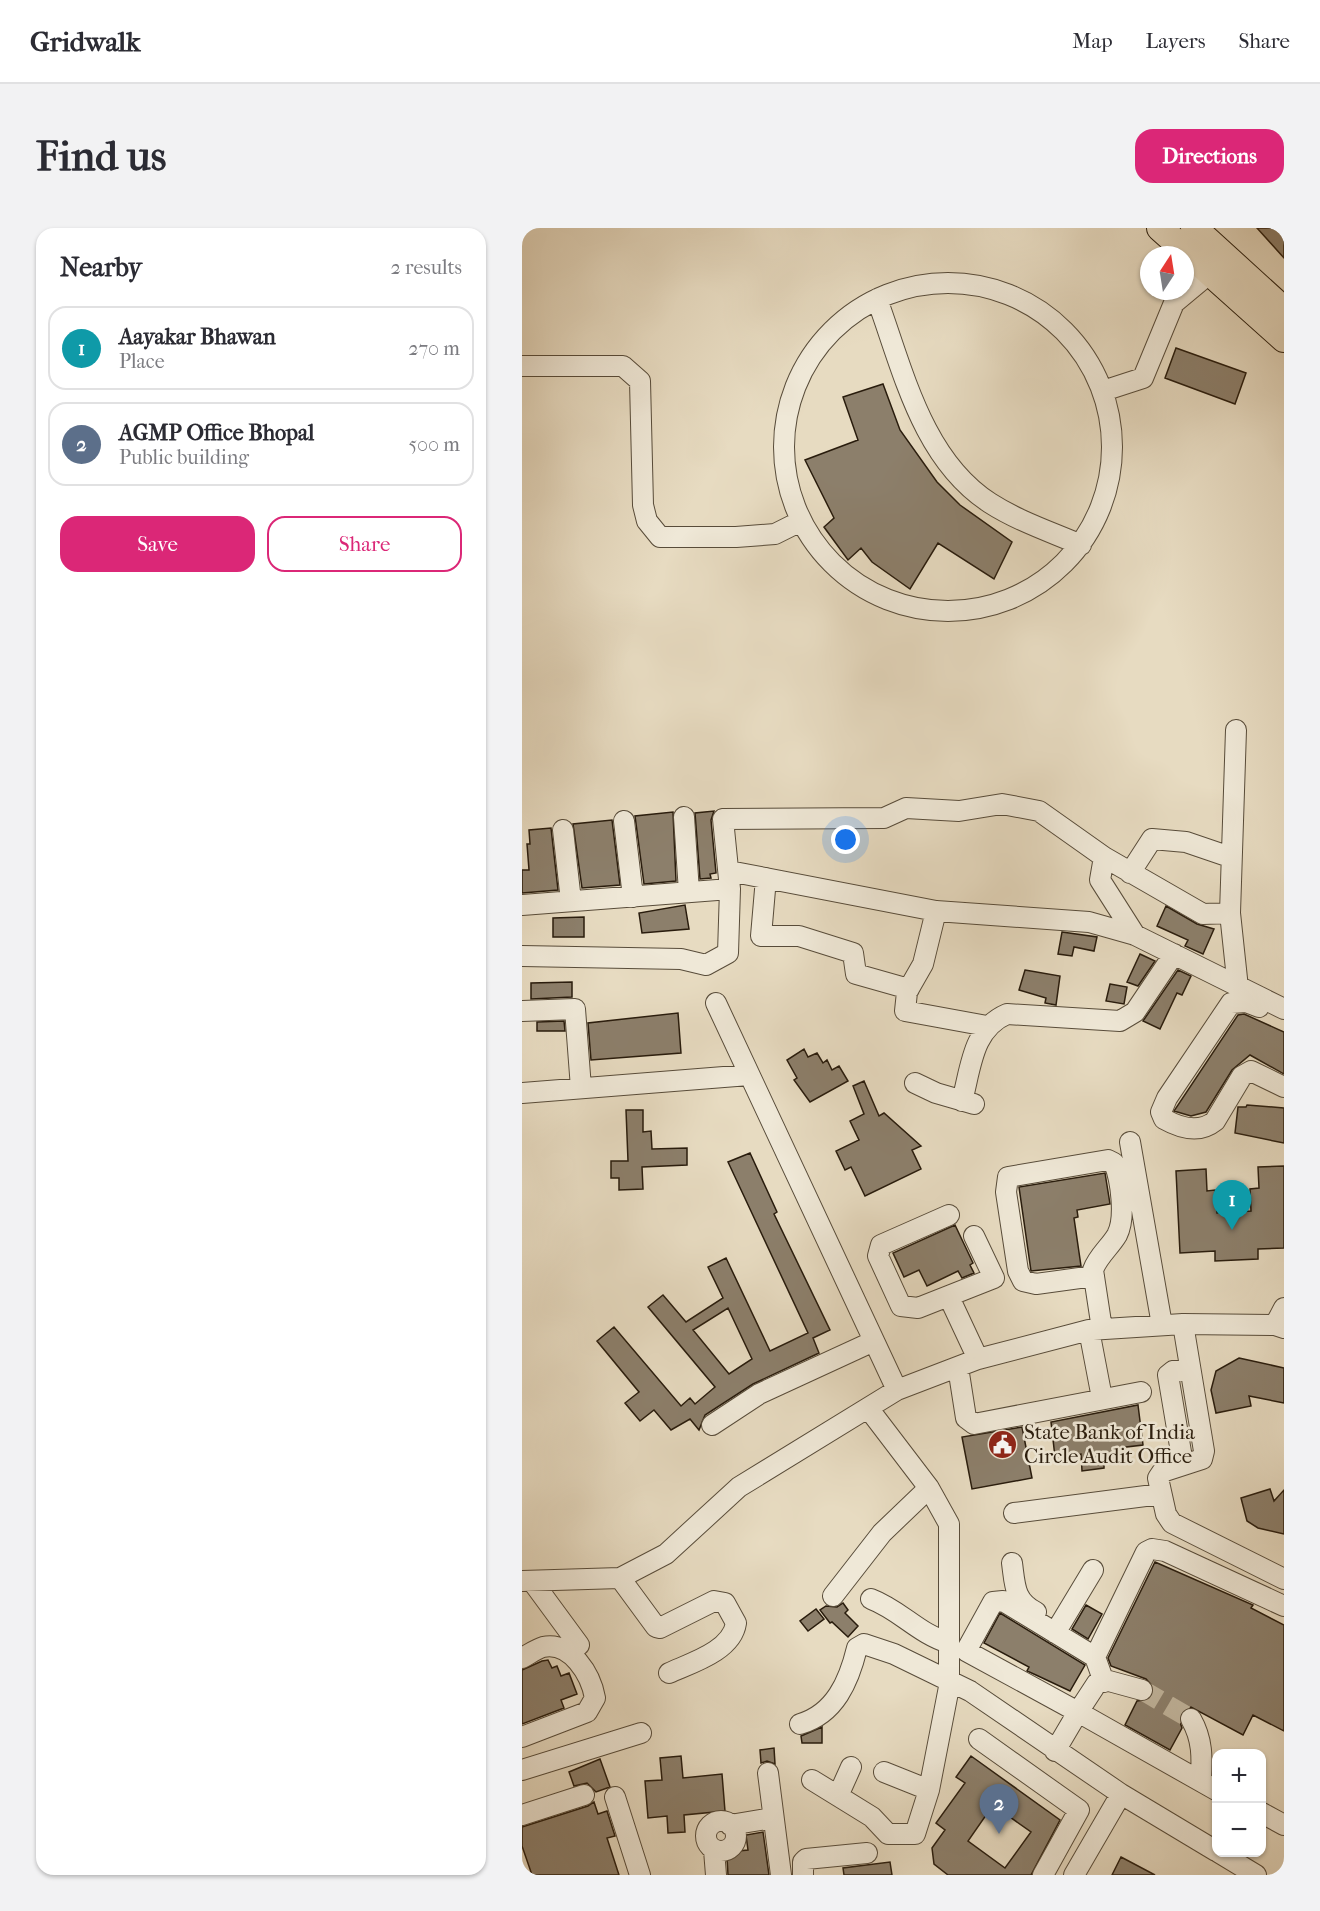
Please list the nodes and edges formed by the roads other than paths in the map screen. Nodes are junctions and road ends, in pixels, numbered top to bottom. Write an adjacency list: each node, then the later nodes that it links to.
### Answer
1 (1160, 228): 3 (main road)
2 (1194, 228): 5 (main road)
3 (1210, 273): 6 (main road); 8 (street)
4 (877, 299): 8 (street); 9 (street); 10 (street)
5 (1284, 310)
6 (1284, 339)
7 (522, 366): 9 (street)
8 (1103, 390): 10 (street)
9 (801, 521): 10 (street)
10 (1081, 545)
11 (1236, 730): 16 (street)
12 (684, 817): 20 (street)
13 (624, 821): 21 (street)
14 (563, 830): 22 (street)
15 (1104, 857): 17 (street); 19 (street); 26 (street)
16 (1230, 857): 17 (street); 25 (street)
17 (1130, 873): 25 (street)
18 (766, 878): 19 (street); 24 (street); 30 (street)
19 (729, 880): 20 (street); 28 (street)
20 (689, 892): 21 (street)
21 (633, 897): 22 (street)
22 (571, 902): 23 (street)
23 (522, 905)
24 (936, 911): 26 (street); 30 (street)
25 (1230, 913): 29 (street)
26 (1135, 935): 27 (street)
27 (1174, 954): 29 (street); 35 (street)
28 (522, 956)
29 (1238, 988): 32 (street)
30 (909, 989): 35 (street)
31 (716, 1003): 36 (street)
32 (1284, 1010)
33 (522, 1011): 39 (street)
34 (1284, 1022): 38 (street)
35 (987, 1026): 37 (street)
36 (749, 1075): 39 (street); 50 (street)
37 (915, 1083)
38 (1284, 1087)
39 (581, 1088): 40 (street)
40 (522, 1093)
41 (1130, 1142): 48 (street)
42 (949, 1215): 45 (street)
43 (974, 1236): 45 (street)
44 (1094, 1276): 44 (street); 49 (street)
45 (949, 1297): 51 (street)
46 (1281, 1320): 47 (street)
47 (1183, 1324): 48 (street); 59 (street)
48 (1162, 1325): 49 (street)
49 (1095, 1329): 51 (street); 55 (street)
50 (874, 1341): 53 (street); 57 (street)
51 (978, 1359): 52 (street)
52 (958, 1367): 53 (street); 55 (street)
53 (897, 1390): 56 (street)
54 (1141, 1392): 55 (street)
55 (1102, 1398)
56 (868, 1408): 58 (street); 63 (street)
57 (712, 1425)
58 (929, 1488): 66 (street); 70 (street)
59 (1161, 1494): 60 (street); 64 (street)
60 (1014, 1513)
61 (1012, 1563): 69 (street)
62 (1093, 1570): 69 (street)
63 (620, 1578): 65 (street); 74 (street)
64 (1284, 1579)
65 (527, 1581): 71 (street)
66 (833, 1596)
67 (871, 1599): 70 (street)
68 (1284, 1606): 72 (street)
69 (1057, 1629): 72 (street); 78 (street)
70 (949, 1643): 75 (street)
71 (579, 1645)
72 (1095, 1657): 76 (street)
73 (522, 1658): 82 (street)
74 (669, 1673)
75 (949, 1678): 80 (street); 84 (street); 91 (street)
76 (1104, 1682): 77 (street); 78 (street)
77 (1142, 1690)
78 (1078, 1712): 84 (street); 90 (street)
79 (1191, 1719): 90 (street)
80 (800, 1724)
81 (641, 1733): 86 (street)
82 (522, 1737)
83 (979, 1739): 103 (street)
84 (1055, 1751): 92 (street)
85 (851, 1767): 94 (street)
86 (522, 1770)
87 (884, 1772): 91 (street)
88 (768, 1773): 98 (street)
89 (812, 1780): 94 (street)
90 (1209, 1786)
91 (928, 1790): 94 (street)
92 (1120, 1794): 100 (street); 108 (street)
93 (584, 1795): 96 (street)
94 (838, 1796)
95 (615, 1797): 104 (street)
96 (522, 1815)
97 (1266, 1816): 99 (street)
98 (773, 1818): 105 (street); 106 (street)
99 (1284, 1825)
100 (1212, 1849)
101 (867, 1852): 107 (street)
102 (1225, 1857): 109 (street)
103 (1045, 1874)
104 (640, 1875)
105 (716, 1875)
106 (781, 1875)
107 (803, 1875)
108 (1074, 1875)
109 (1256, 1875)

